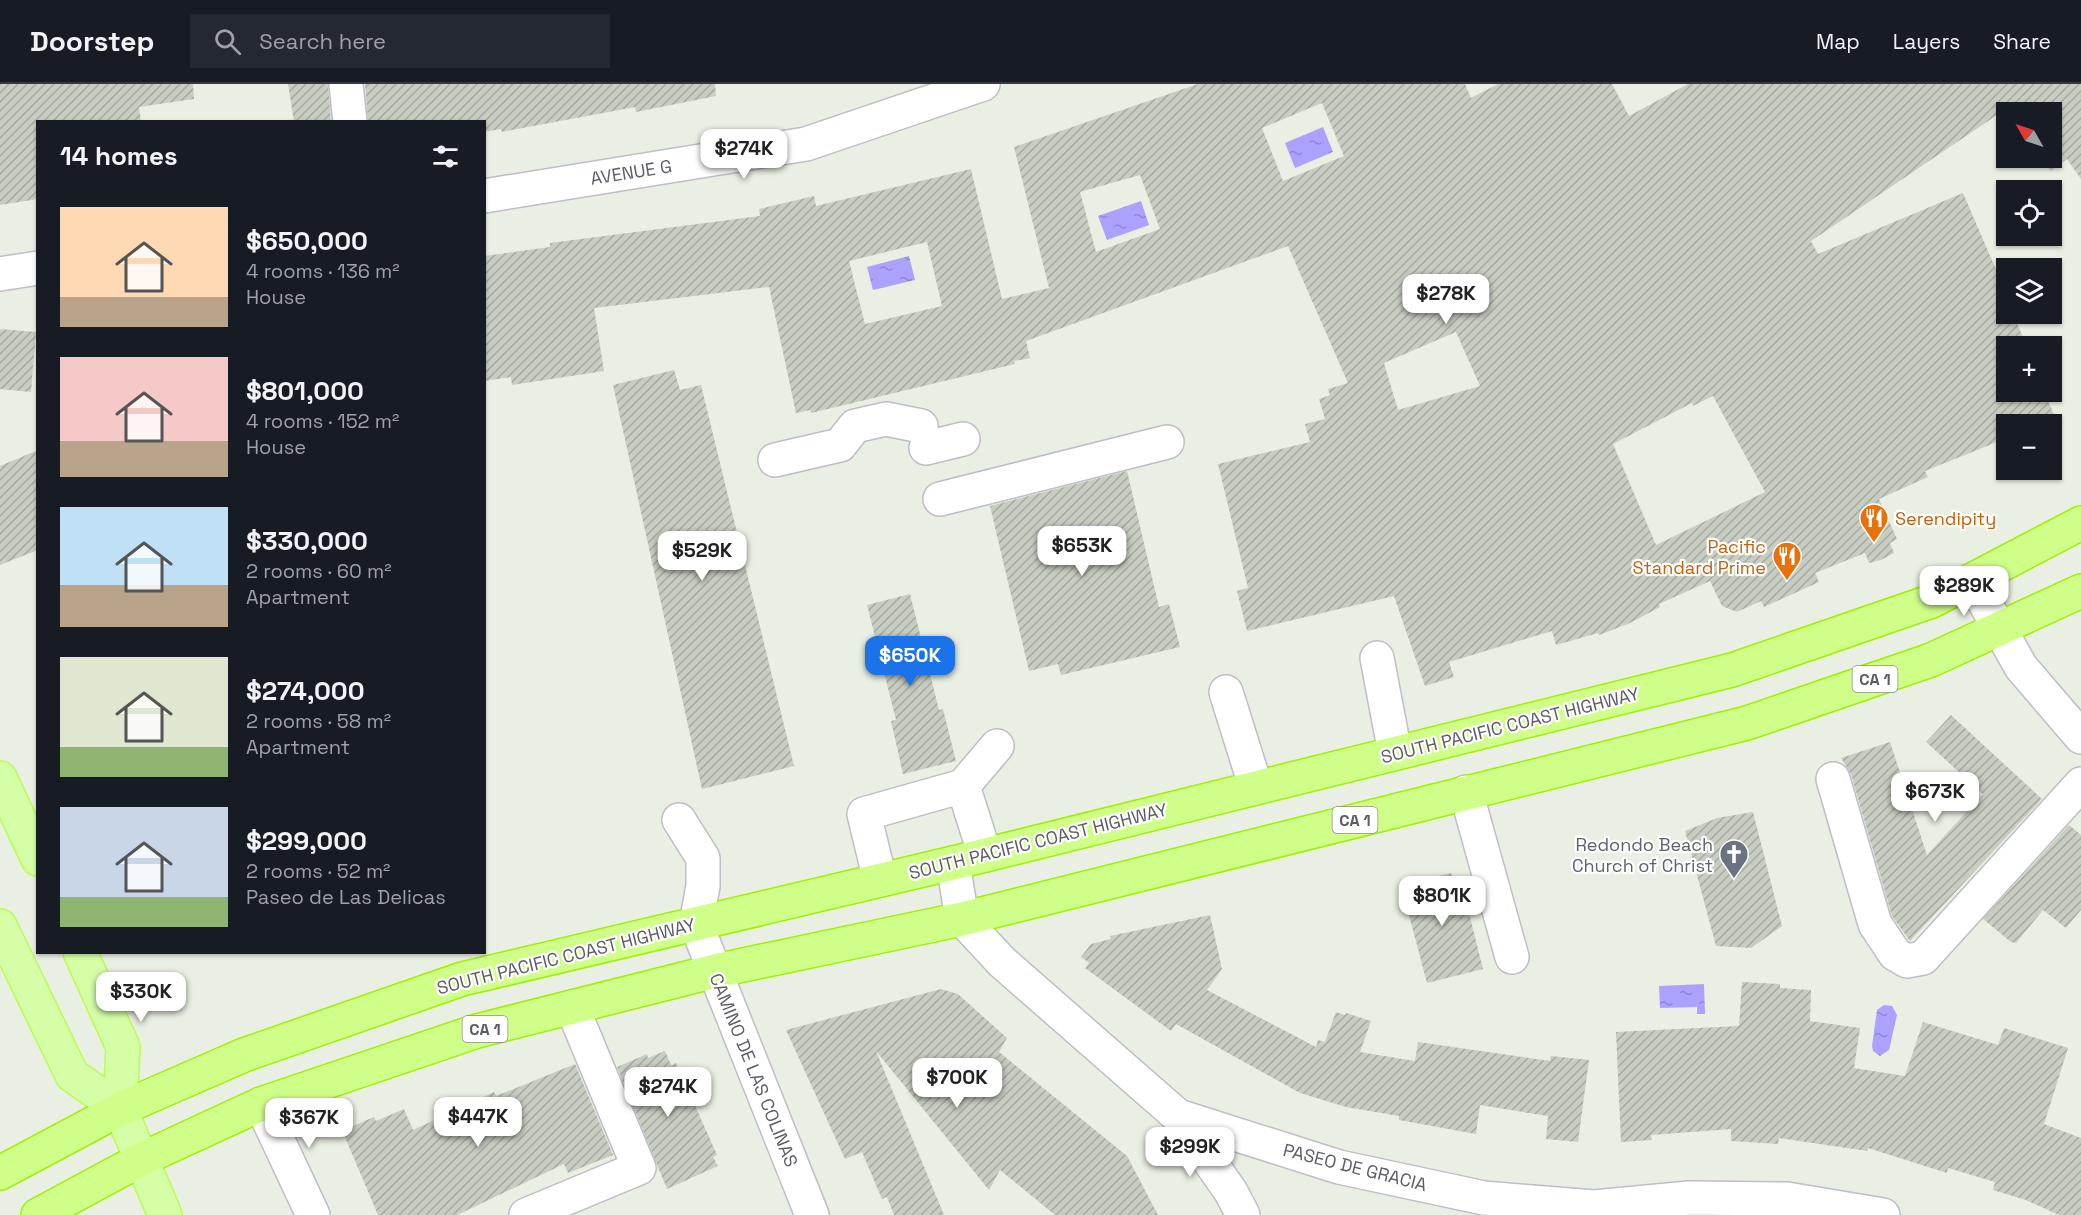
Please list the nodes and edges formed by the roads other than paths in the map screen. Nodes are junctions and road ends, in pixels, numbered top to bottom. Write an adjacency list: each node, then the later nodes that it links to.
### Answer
1 (346, 84): 3 (street)
2 (984, 84): 4 (street, AVENUE G)
3 (350, 120)
4 (486, 196)
5 (36, 268): 6 (street)
6 (0, 274)
7 (963, 439): 9 (street)
8 (1167, 442): 10 (street)
9 (775, 460)
10 (940, 498)
11 (2081, 523): 12 (highway, SOUTH PACIFIC COAST HIGHWAY)
12 (1972, 580): 14 (street); 19 (highway, SOUTH PACIFIC COAST HIGHWAY)
13 (2081, 591): 14 (highway, CA 1)
14 (2000, 630): 17 (street); 25 (highway, CA 1)
15 (1377, 658): 19 (street)
16 (1226, 692): 24 (street)
17 (2081, 737)
18 (997, 746): 23 (street)
19 (1395, 753): 24 (highway, SOUTH PACIFIC COAST HIGHWAY)
20 (0, 778): 27 (main road)
21 (1833, 779): 22 (street)
22 (2081, 784)
23 (963, 786): 28 (street); 30 (street)
24 (1256, 788): 28 (highway, SOUTH PACIFIC COAST HIGHWAY)
25 (1466, 792): 31 (highway, CA 1); 35 (street)
26 (679, 820): 32 (street)
27 (36, 855)
28 (985, 855): 29 (highway, SOUTH PACIFIC COAST HIGHWAY)
29 (953, 862): 30 (highway, SOUTH PACIFIC COAST HIGHWAY); 31 (street)
30 (880, 880): 32 (highway, SOUTH PACIFIC COAST HIGHWAY)
31 (962, 919): 36 (highway, CA 1); 40 (street, PASEO DE GRACIA)
32 (696, 924): 36 (street, CAMINO DE LAS COLINAS); 39 (highway, SOUTH PACIFIC COAST HIGHWAY)
33 (0, 926): 39 (main road)
34 (81, 954): 39 (main road)
35 (1512, 957)
36 (715, 971): 37 (highway, CA 1); 47 (street, CAMINO DE LAS COLINAS)
37 (572, 1007): 38 (highway, CA 1); 46 (street)
38 (261, 1104): 41 (highway, CA 1); 45 (street)
39 (120, 1109): 41 (main road); 42 (highway, SOUTH PACIFIC COAST HIGHWAY)
40 (1178, 1116): 48 (street); 49 (street, PASEO DE GRACIA)
41 (140, 1160): 43 (highway, CA 1); 44 (main road)
42 (0, 1173)
43 (38, 1215)
44 (165, 1215)
45 (313, 1215)
46 (526, 1215)
47 (812, 1215)
48 (1243, 1215)
49 (1883, 1215)

